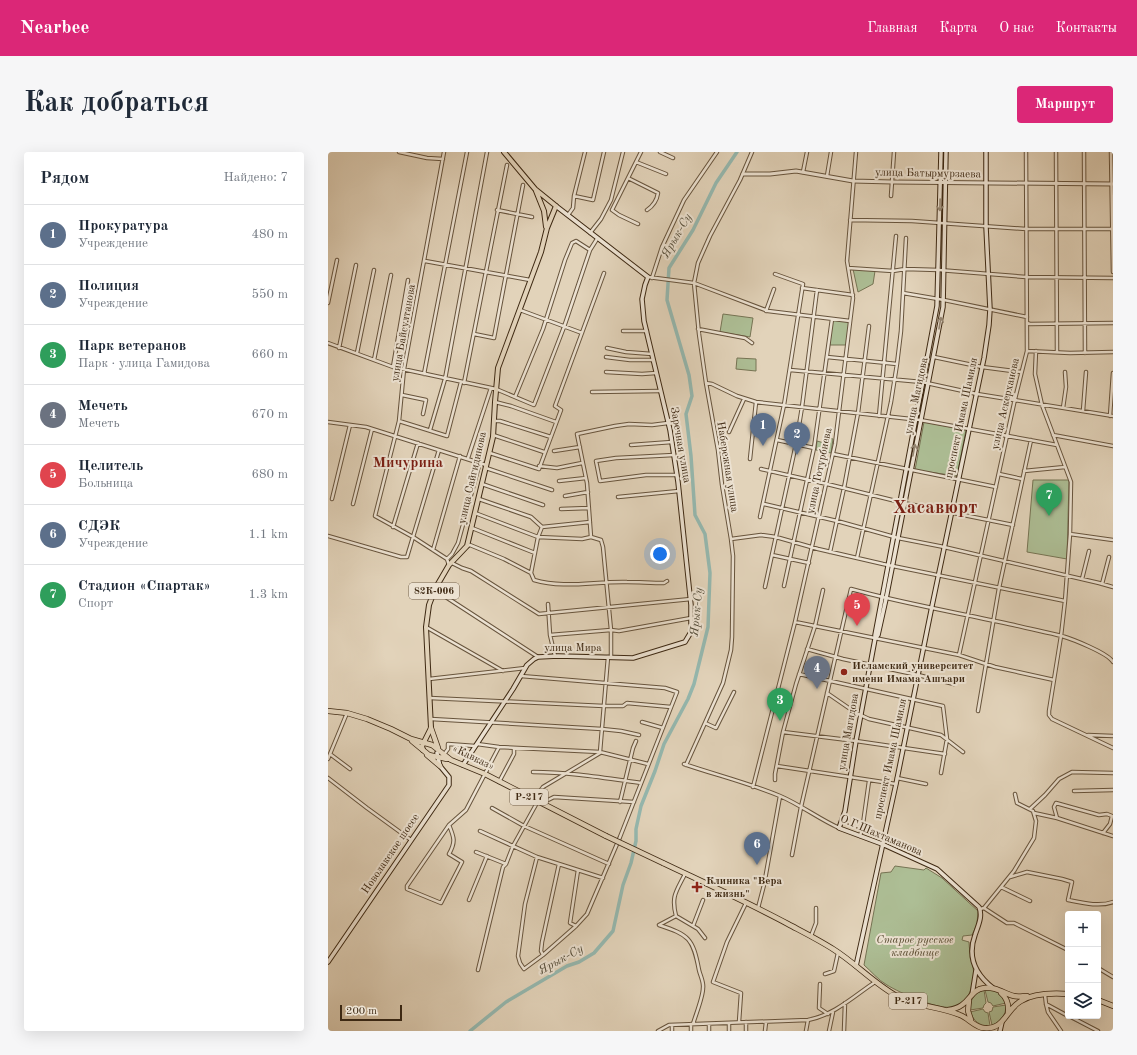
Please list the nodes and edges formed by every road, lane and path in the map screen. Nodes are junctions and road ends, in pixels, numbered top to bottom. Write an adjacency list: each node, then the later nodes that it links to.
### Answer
1 (399, 152): 25 (street)
2 (444, 152): 25 (street, улица Байсултанова)
3 (466, 152): 69 (street)
4 (487, 152): 71 (street)
5 (504, 152): 43 (main road, 82К-006)
6 (585, 152): 44 (street)
7 (604, 152): 44 (street)
8 (623, 152): 62 (street)
9 (641, 152): 26 (street)
10 (660, 152): 24 (street)
11 (717, 152): 86 (street, Заречная улица)
12 (752, 152): 30 (street, Набережная улица)
13 (807, 152): 28 (street)
14 (831, 152): 31 (street)
15 (856, 152): 33 (street, улица Тотурбиева)
16 (894, 152): 34 (street)
17 (941, 152): 35 (main road, улица Магидова)
18 (946, 152): 36 (main road, улица Магидова)
19 (986, 152): 37 (main road, проспект Имама Шамиля)
20 (1026, 152): 38 (street, улица Аскерханова)
21 (1056, 152): 39 (street)
22 (1084, 152): 40 (street)
23 (1112, 152): 41 (street)
24 (673, 158)
25 (443, 159): 68 (street, улица Байсултанова)
26 (636, 162): 29 (street); 32 (street)
27 (507, 165): 47 (street)
28 (803, 172): 30 (street, улица Батырмурзаева); 31 (street, улица Батырмурзаева)
29 (666, 174)
30 (743, 174): 92 (street, Набережная улица)
31 (827, 176): 33 (street, улица Батырмурзаева)
32 (628, 178): 48 (street); 55 (street)
33 (853, 181): 34 (street, улица Батырмурзаева); 52 (street, улица Тотурбиева)
34 (892, 182): 35 (street, улица Батырмурзаева); 45 (street)
35 (941, 183): 36 (street, улица Батырмурзаева); 53 (main road, улица Магидова, one-way to 53)
36 (946, 183): 37 (street, улица Батырмурзаева); 54 (main road, улица Магидова)
37 (986, 184): 38 (street, улица Батырмурзаева); 56 (main road, проспект Имама Шамиля)
38 (1026, 184): 39 (street, улица Батырмурзаева); 58 (street, улица Аскерханова)
39 (1056, 184): 40 (street, улица Батырмурзаева); 59 (street)
40 (1084, 184): 41 (street, улица Батырмурзаева); 60 (street)
41 (1112, 184): 61 (street)
42 (523, 185): 49 (street)
43 (535, 189): 46 (main road); 57 (main road, 82К-006)
44 (574, 196): 50 (street)
45 (891, 196)
46 (556, 206): 50 (main road); 57 (main road, улица Сайгидинова)
47 (497, 210): 49 (street); 78 (street)
48 (647, 210)
49 (517, 214): 51 (street); 84 (street)
50 (568, 215): 62 (main road)
51 (532, 217)
52 (850, 220): 53 (street); 72 (street, улица Тотурбиева)
53 (940, 223): 54 (street); 75 (main road, улица Магидова)
54 (945, 223): 56 (street); 77 (main road, улица Магидова)
55 (638, 224)
56 (986, 227): 58 (street); 83 (main road, проспект Имама Шамиля)
57 (547, 228): 91 (main road, улица Сайгидинова / 82К-006)
58 (1026, 229): 59 (street); 85 (street, улица Аскерханова)
59 (1057, 229): 60 (street); 87 (street)
60 (1085, 229): 61 (street); 88 (street)
61 (1113, 229): 79 (street)
62 (590, 233): 65 (main road)
63 (896, 236): 76 (street)
64 (906, 238): 73 (street)
65 (597, 239): 66 (street); 86 (main road)
66 (590, 250): 108 (street); 115 (street)
67 (336, 260): 100 (street)
68 (425, 261): 69 (street); 143 (street, улица Байсултанова)
69 (445, 264): 71 (street); 153 (street)
70 (356, 265): 123 (street)
71 (466, 268): 78 (street); 157 (street)
72 (848, 268): 76 (street); 97 (street, улица Тотурбиева)
73 (905, 269): 75 (street); 76 (street); 96 (street)
74 (374, 270): 127 (street)
75 (939, 270): 77 (street); 98 (main road, улица Магидова)
76 (893, 271): 139 (street)
77 (944, 271): 83 (street); 99 (main road, улица Магидова)
78 (485, 272): 84 (street); 120 (street)
79 (1113, 272)
80 (604, 273): 119 (street)
81 (775, 274): 93 (street)
82 (391, 275): 136 (street)
83 (988, 275): 85 (street); 101 (main road, проспект Имама Шамиля)
84 (506, 276): 91 (street); 120 (street)
85 (1026, 277): 87 (street); 106 (street, улица Аскерханова)
86 (650, 278): 92 (street); 118 (main road, Заречная улица)
87 (1057, 278): 88 (street); 112 (street)
88 (1085, 278): 89 (street); 113 (street)
89 (1113, 278)
90 (408, 280): 141 (street)
91 (531, 281): 102 (main road, улица Сайгидинова / 82К-006)
92 (694, 283): 103 (street); 116 (street, Набережная улица)
93 (802, 288): 95 (street); 104 (street)
94 (774, 289): 103 (street)
95 (817, 290): 97 (street); 105 (street)
96 (903, 294): 98 (street); 140 (street)
97 (853, 295): 109 (street, улица Тотурбиева)
98 (938, 299): 99 (street); 160 (main road, улица Магидова)
99 (944, 300): 101 (street); 134 (main road, улица Магидова, one-way to 99)
100 (328, 303)
101 (990, 309): 106 (street); 142 (main road, проспект Имама Шамиля)
102 (520, 310): 108 (street); 164 (main road, улица Сайгидинова / 82К-006)
103 (766, 311): 104 (street)
104 (798, 316): 105 (street); 144 (street)
105 (814, 317): 107 (street); 145 (street)
106 (1027, 317): 110 (street, улица Аскерханова)
107 (832, 319): 109 (street); 133 (street)
108 (546, 320): 115 (street); 169 (street)
109 (850, 321): 135 (street, улица Тотурбиева)
110 (1027, 323): 112 (street); 125 (street, улица Аскерханова)
111 (1113, 323): 113 (street)
112 (1057, 324): 113 (street); 128 (street)
113 (1085, 324): 130 (street)
114 (870, 326): 138 (street)
115 (564, 327): 119 (street); 169 (street)
116 (698, 329): 122 (street); 161 (street, Набережная улица)
117 (623, 331): 118 (street)
118 (647, 331): 131 (main road, Заречная улица)
119 (582, 333): 191 (street)
120 (474, 334): 159 (street)
121 (328, 343): 123 (street)
122 (752, 343)
123 (339, 348): 127 (street)
124 (607, 348): 131 (street)
125 (1027, 351): 126 (street); 147 (street, улица Аскерханова)
126 (1036, 351): 128 (street); 175 (street)
127 (357, 352): 136 (street)
128 (1057, 352): 130 (street)
129 (1113, 352): 130 (street)
130 (1086, 353)
131 (652, 354): 137 (main road, Заречная улица)
132 (606, 357): 137 (street)
133 (827, 357): 135 (street); 151 (street)
134 (934, 357): 142 (street); 162 (main road, улица Магидова)
135 (846, 359): 138 (street); 154 (street, улица Тотурбиева)
136 (374, 360): 141 (street)
137 (654, 360): 150 (main road, Заречная улица)
138 (865, 361): 139 (street); 155 (street)
139 (884, 363): 140 (street); 156 (street)
140 (897, 364): 158 (street)
141 (393, 367): 143 (street)
142 (982, 367): 147 (street); 167 (main road, проспект Имама Шамиля)
143 (404, 369): 153 (street); 168 (street, улица Байсултанова)
144 (790, 370): 145 (street); 174 (street)
145 (807, 371): 151 (street); 176 (street)
146 (606, 372): 150 (street)
147 (1022, 372): 171 (street, улица Аскерханова)
148 (1065, 372): 177 (street)
149 (1086, 372): 180 (street)
150 (657, 373): 165 (main road, Заречная улица)
151 (825, 373): 154 (street); 178 (street)
152 (1113, 373): 184 (street)
153 (424, 374): 157 (street)
154 (844, 375): 155 (street); 179 (street, улица Тотурбиева)
155 (863, 376): 156 (street); 182 (street)
156 (883, 377): 158 (street); 183 (street)
157 (445, 379): 159 (street); 196 (street)
158 (894, 379): 160 (street); 185 (street)
159 (462, 382): 163 (street); 196 (street)
160 (922, 382): 162 (street); 186 (main road, улица Магидова)
161 (706, 383): 170 (street); 282 (street, Набережная улица)
162 (929, 383): 167 (street); 187 (main road, улица Магидова)
163 (491, 388): 164 (street); 221 (street)
164 (496, 389): 169 (street); 172 (main road, улица Сайгидинова / 82К-006)
165 (661, 391): 166 (street); 192 (main road, Заречная улица)
166 (592, 392)
167 (976, 394): 171 (street); 195 (main road, проспект Имама Шамиля)
168 (402, 395): 181 (street); 188 (street, улица Байсултанова)
169 (515, 397)
170 (744, 399): 173 (street); 197 (street)
171 (1015, 399): 175 (street); 201 (street, улица Аскерханова)
172 (495, 402): 189 (main road, улица Сайгидинова / 82К-006); 191 (street)
173 (756, 402): 174 (street); 222 (street)
174 (784, 405): 176 (street); 203 (street)
175 (1042, 405): 177 (street); 199 (street)
176 (802, 407): 178 (street); 207 (street)
177 (1063, 408): 180 (street)
178 (820, 409): 179 (street); 212 (street)
179 (840, 411): 182 (street); 217 (street, улица Тотурбиева)
180 (1083, 411): 184 (street)
181 (423, 414)
182 (858, 414): 183 (street); 220 (street)
183 (879, 416): 185 (street)
184 (1112, 416)
185 (888, 417): 186 (street); 225 (street)
186 (915, 419): 187 (street); 230 (main road, улица Магидова)
187 (920, 420): 195 (street); 231 (main road, улица Магидова, one-way to 187)
188 (399, 421): 196 (street); 200 (street, улица Байсултанова)
189 (495, 421): 198 (main road, улица Сайгидинова / 82К-006); 202 (street)
190 (328, 422): 193 (street)
191 (556, 422): 202 (street)
192 (669, 423): 205 (main road, Заречная улица); 211 (street)
193 (350, 425): 194 (street); 252 (street)
194 (372, 429): 200 (street); 256 (street)
195 (969, 429): 201 (street); 239 (main road, проспект Имама Шамиля)
196 (430, 430)
197 (729, 432)
198 (493, 435): 215 (main road, улица Сайгидинова / 82К-006); 216 (street)
199 (1052, 435): 209 (street); 210 (street)
200 (394, 436): 206 (street); 271 (street, улица Байсултанова)
201 (1007, 436): 204 (street); 235 (street, улица Аскерханова)
202 (551, 437): 216 (street)
203 (777, 440): 207 (street); 232 (street)
204 (1031, 440): 209 (street); 233 (street)
205 (672, 442): 208 (street); 218 (main road, Заречная улица)
206 (418, 443): 213 (street); 271 (street)
207 (796, 444): 212 (street); 236 (street)
208 (631, 445)
209 (1057, 446): 228 (street)
210 (1113, 446)
211 (580, 447): 214 (street); 224 (street)
212 (814, 448): 238 (street)
213 (439, 450): 219 (street); 277 (street)
214 (554, 451)
215 (490, 452): 226 (main road, улица Сайгидинова / 82К-006); 227 (street)
216 (544, 452): 227 (street)
217 (833, 454): 220 (street); 243 (street, улица Тотурбиева)
218 (674, 455): 234 (main road, Заречная улица); 234 (street)
219 (460, 456): 221 (street); 288 (street)
220 (850, 457): 225 (street); 245 (street)
221 (468, 458): 223 (street)
222 (750, 459)
223 (480, 462): 226 (street); 296 (street)
224 (583, 463): 227 (street); 237 (street)
225 (878, 463): 230 (street); 249 (street)
226 (487, 466): 242 (main road, улица Сайгидинова / 82К-006); 246 (street)
227 (539, 467)
228 (1065, 468): 233 (street); 275 (street)
229 (761, 469): 232 (street)
230 (906, 469): 231 (street); 254 (main road, улица Магидова)
231 (911, 470): 239 (street); 255 (main road, улица Магидова)
232 (771, 471): 236 (street); 257 (street)
233 (1024, 471): 240 (street)
234 (677, 474): 247 (main road, Заречная улица)
235 (999, 474): 240 (street); 244 (street, улица Аскерханова)
236 (790, 475): 238 (street); 260 (street)
237 (586, 478): 241 (street); 248 (street)
238 (807, 479): 243 (street); 262 (street)
239 (958, 479): 244 (street); 264 (main road, проспект Имама Шамиля)
240 (1022, 479): 270 (street)
241 (559, 481)
242 (482, 484): 253 (main road, улица Сайгидинова / 82К-006); 258 (street)
243 (827, 484): 245 (street); 265 (street, улица Тотурбиева)
244 (996, 487): 267 (street, улица Аскерханова)
245 (844, 488): 249 (street); 268 (street)
246 (552, 490)
247 (679, 491): 251 (street); 317 (main road, Заречная улица)
248 (588, 492): 250 (street); 259 (street)
249 (871, 494): 254 (street); 274 (street)
250 (565, 496)
251 (618, 497)
252 (332, 499)
253 (479, 499): 263 (main road, улица Сайгидинова / 82К-006); 272 (street)
254 (900, 502): 255 (street); 281 (main road, улица Магидова)
255 (904, 503): 264 (street); 281 (main road, улица Магидова)
256 (353, 504)
257 (764, 504): 260 (street); 266 (street)
258 (543, 505)
259 (589, 508): 261 (street); 269 (street)
260 (783, 508): 262 (street); 280 (street)
261 (561, 509)
262 (800, 512): 265 (street); 284 (street)
263 (475, 513): 273 (main road, улица Сайгидинова / 82К-006); 278 (street)
264 (952, 513): 267 (street); 287 (main road, проспект Имама Шамиля)
265 (819, 516): 268 (street); 286 (street, улица Тотурбиева)
266 (760, 517)
267 (988, 520): 270 (street); 293 (street, улица Аскерханова)
268 (837, 521): 274 (street); 290 (street)
269 (590, 522): 272 (street); 279 (street)
270 (1013, 525): 298 (street)
271 (394, 527): 277 (street)
272 (542, 527): 278 (street)
273 (471, 528): 285 (main road, улица Сайгидинова / 82К-006); 291 (street)
274 (864, 528): 281 (street); 295 (street)
275 (1070, 534): 283 (street); 304 (street)
276 (328, 536): 277 (street)
277 (412, 536): 288 (street)
278 (538, 537): 279 (street); 291 (street)
279 (591, 537): 307 (street)
280 (776, 537): 282 (street); 284 (street); 292 (street)
281 (895, 538): 287 (street); 301 (main road, улица Магидова)
282 (731, 539): 370 (street, Набережная улица)
283 (1113, 540)
284 (794, 542): 286 (street); 297 (street)
285 (467, 546): 300 (main road, улица Сайгидинова / 82К-006); 302 (street)
286 (812, 547): 290 (street); 299 (street, улица Тотурбиева)
287 (944, 547): 293 (street); 303 (main road, проспект Имама Шамиля)
288 (433, 550): 296 (street)
289 (1089, 551): 305 (street)
290 (830, 552): 295 (street)
291 (535, 554): 302 (street)
292 (772, 555): 297 (street); 311 (street)
293 (981, 556): 298 (street); 308 (street, улица Аскерханова)
294 (1109, 557): 309 (street)
295 (857, 558): 301 (street)
296 (447, 559): 300 (street)
297 (790, 560): 299 (street); 310 (street)
298 (1005, 561): 304 (street); 313 (street)
299 (809, 563): 326 (street, улица Тотурбиева)
300 (451, 564): 314 (main road, улица Сайгидинова / 82К-006); 322 (street)
301 (890, 566): 303 (street); 316 (main road, улица Магидова)
302 (531, 574): 307 (street)
303 (938, 576): 308 (street); 321 (main road, проспект Имама Шамиля)
304 (1067, 576): 305 (street); 318 (street)
305 (1082, 579): 309 (street)
306 (667, 580): 307 (street)
307 (606, 583): 320 (street)
308 (974, 583): 313 (street); 323 (street, улица Аскерханова)
309 (1102, 584): 312 (street)
310 (784, 586)
311 (765, 587)
312 (1113, 587)
313 (999, 588): 318 (street); 325 (street)
314 (435, 589): 328 (main road, улица Сайгидинова / 82К-006); 339 (street)
315 (823, 590): 327 (street)
316 (884, 598): 321 (street); 331 (street); 334 (main road, улица Магидова)
317 (691, 599): 320 (street); 324 (main road, Заречная улица)
318 (1065, 601): 333 (street)
319 (548, 604): 322 (street)
320 (609, 607): 322 (street); 329 (street)
321 (931, 608): 323 (street); 335 (main road, проспект Имама Шамиля)
322 (549, 613): 332 (street)
323 (967, 615): 325 (street); 337 (street, улица Аскерханова)
324 (691, 618): 329 (street); 330 (main road, Заречная улица)
325 (993, 621): 333 (street); 343 (street)
326 (795, 622): 327 (street); 422 (street, улица Тотурбиева)
327 (815, 626): 331 (street); 336 (street)
328 (426, 627): 346 (street); 350 (main road, улица Сайгидинова / 82К-006)
329 (611, 630): 332 (street); 340 (street)
330 (691, 632): 340 (main road, улица Мира)
331 (842, 632): 334 (street); 341 (street)
332 (550, 634): 338 (street)
333 (1061, 636): 342 (street); 352 (street)
334 (875, 639): 335 (street); 344 (main road, улица Магидова)
335 (923, 648): 337 (street); 348 (main road, проспект Имама Шамиля)
336 (807, 649): 341 (street); 347 (street)
337 (959, 655): 343 (street)
338 (555, 656): 339 (main road, улица Мира); 340 (main road, улица Мира)
339 (538, 657): 345 (main road, улица Мира)
340 (610, 657): 353 (street)
341 (836, 657): 344 (street); 351 (street)
342 (1113, 662)
343 (986, 664): 352 (street); 364 (street)
344 (870, 665): 348 (street); 355 (main road, улица Магидова)
345 (525, 668): 346 (street); 349 (main road)
346 (503, 671): 350 (street)
347 (799, 674): 351 (street); 375 (street)
348 (918, 675): 354 (street); 359 (main road, проспект Имама Шамиля)
349 (521, 676): 353 (street); 360 (main road)
350 (429, 679): 358 (main road, улица Сайгидинова / 82К-006)
351 (830, 680): 355 (street); 357 (street)
352 (1054, 680): 377 (street)
353 (605, 683): 361 (street); 362 (street)
354 (954, 684)
355 (865, 688): 359 (street); 366 (main road, улица Магидова)
356 (734, 692): 370 (street)
357 (827, 693): 366 (street); 379 (street)
358 (429, 698): 360 (street); 367 (main road, улица Сайгидинова / 82К-006)
359 (913, 699): 371 (main road, проспект Имама Шамиля); 380 (street)
360 (505, 701): 361 (street); 369 (main road)
361 (604, 706): 362 (street); 374 (street)
362 (671, 707): 373 (street)
363 (328, 711): 365 (highway, «Кавказ» / Р-217)
364 (978, 711)
365 (347, 713): 381 (highway, «Кавказ» / Р-217); 394 (street)
366 (860, 715): 371 (street); 383 (main road, улица Магидова)
367 (431, 719): 369 (street); 372 (main road, улица Сайгидинова / 82К-006)
368 (642, 722): 373 (street)
369 (490, 723): 374 (street); 385 (main road)
370 (705, 723): 402 (street, Набережная улица)
371 (907, 726): 380 (street); 388 (main road, проспект Имама Шамиля)
372 (431, 728): 384 (main road, 82К-006); 395 (highway)
373 (662, 728): 400 (street)
374 (602, 729): 376 (street); 391 (street)
375 (784, 732): 379 (street); 404 (street)
376 (638, 735)
377 (1085, 735): 378 (street); 389 (street)
378 (1113, 736)
379 (817, 737): 383 (street); 407 (street)
380 (947, 739): 392 (street); 396 (street)
381 (411, 740): 384 (highway, «Кавказ» / Р-217); 390 (highway, Р-217)
382 (636, 741): 399 (street)
383 (856, 741): 388 (street); 413 (main road, улица Магидова)
384 (424, 743): 390 (main road); 395 (highway, «Кавказ» / Р-217)
385 (476, 745): 386 (street); 393 (street); 401 (main road)
386 (499, 747): 387 (street); 410 (street)
387 (514, 748): 391 (street); 418 (street)
388 (903, 748): 396 (street); 414 (main road, проспект Имама Шамиля)
389 (1113, 748)
390 (424, 751): 395 (highway, Р-217); 403 (highway, Р-217)
391 (600, 752): 399 (street); 411 (street)
392 (963, 752)
393 (444, 753)
394 (330, 754): 397 (street); 405 (street)
395 (436, 754): 398 (highway, Р-217); 398 (highway, «Кавказ» / Р-217); 403 (main road, Новолакское шоссе)
396 (945, 754): 408 (street)
397 (328, 760)
398 (451, 760): 401 (highway, «Кавказ» / Р-217)
399 (631, 760): 400 (street); 416 (street)
400 (648, 764): 419 (street)
401 (463, 765): 410 (highway, «Кавказ» / Р-217)
402 (685, 765): 422 (street, О.Г.Шахтаманова)
403 (440, 766): 442 (main road, Новолакское шоссе)
404 (777, 766): 407 (street); 415 (street)
405 (350, 769)
406 (533, 772): 411 (street)
407 (809, 772): 413 (street); 430 (street)
408 (941, 773)
409 (1113, 773): 432 (street)
410 (485, 774): 418 (highway, «Кавказ» / Р-217); 435 (street)
411 (563, 774): 416 (street); 427 (street)
412 (328, 778): 442 (street)
413 (850, 778): 417 (street); 437 (main road, улица Магидова)
414 (897, 778): 420 (main road, проспект Имама Шамиля); 421 (street)
415 (775, 780)
416 (626, 781): 419 (street); 428 (street)
417 (869, 781): 420 (street); 440 (street)
418 (499, 782): 427 (highway, «Кавказ» / Р-217)
419 (641, 783): 429 (street)
420 (896, 784): 443 (main road, проспект Имама Шамиля)
421 (926, 784)
422 (753, 787): 426 (street, О.Г.Шахтаманова)
423 (1074, 791): 424 (street)
424 (1113, 791)
425 (1015, 794): 432 (street)
426 (780, 796): 430 (street, О.Г.Шахтаманова); 462 (street)
427 (538, 801): 428 (street); 436 (street); 453 (highway, «Кавказ» / Р-217, bridge)
428 (620, 802): 429 (street)
429 (634, 802): 451 (street)
430 (801, 806): 437 (street, О.Г.Шахтаманова); 446 (street)
431 (492, 808): 436 (street)
432 (1030, 809): 433 (street)
433 (1034, 813): 434 (street); 454 (street)
434 (1057, 818): 439 (street); 439 (street)
435 (449, 825): 435 (street)
436 (524, 826): 444 (street); 451 (street)
437 (839, 828): 440 (main road, О.Г.Шахтаманова)
438 (480, 831): 444 (street)
439 (1103, 832): 441 (street)
440 (859, 836): 443 (main road, О.Г.Шахтаманова)
441 (1113, 836)
442 (411, 840): 473 (main road, Новолакское шоссе)
443 (882, 844): 464 (main road, О.Г.Шахтаманова); 474 (main road, проспект Имама Шамиля)
444 (513, 846): 448 (street); 449 (street)
445 (476, 852): 447 (street)
446 (792, 855)
447 (487, 856): 449 (street); 457 (street)
448 (537, 857): 450 (street); 472 (street)
449 (506, 864): 475 (street)
450 (559, 864): 452 (street); 472 (street)
451 (609, 864): 455 (street)
452 (578, 870): 455 (street); 466 (street)
453 (685, 874): 460 (highway, Р-217); 465 (street)
454 (1009, 877): 456 (street); 461 (street)
455 (603, 878): 466 (street)
456 (1001, 887): 459 (street); 464 (street)
457 (470, 900)
458 (703, 900): 467 (street)
459 (1030, 901)
460 (746, 902): 462 (highway, Р-217); 500 (street)
461 (1113, 902)
462 (758, 908): 468 (highway, Р-217)
463 (816, 908): 468 (street)
464 (982, 909): 470 (street); 476 (main road)
465 (676, 916): 467 (street); 507 (street)
466 (576, 926): 472 (street)
467 (693, 926): 469 (street)
468 (811, 936): 471 (highway, Р-217)
469 (705, 938)
470 (1065, 948)
471 (838, 952): 474 (highway, Р-217); 478 (street)
472 (543, 955)
473 (328, 962)
474 (856, 966): 480 (highway, Р-217)
475 (478, 970)
476 (976, 970): 482 (main road); 487 (main road)
477 (1101, 970): 479 (street)
478 (825, 974)
479 (1113, 977)
480 (875, 981): 489 (street); 492 (highway, Р-217)
481 (820, 984): 495 (street)
482 (994, 988): 483 (highway); 487 (highway, Р-217)
483 (1000, 992): 486 (highway); 494 (highway)
484 (1045, 994): 485 (highway); 486 (highway); 490 (street)
485 (1065, 994)
486 (1033, 996): 494 (highway)
487 (970, 998): 492 (highway, Р-217); 499 (highway)
488 (1101, 1001): 491 (highway)
489 (846, 1003): 493 (street); 518 (street)
490 (1046, 1004): 496 (street); 520 (street)
491 (1113, 1006)
492 (945, 1010): 499 (highway, Р-217)
493 (833, 1012): 495 (street); 517 (street)
494 (1008, 1013): 503 (highway)
495 (828, 1014): 498 (street)
496 (1065, 1014)
497 (1074, 1019): 521 (street)
498 (808, 1020): 502 (street); 516 (street)
499 (971, 1020): 508 (highway, Р-217)
500 (739, 1022): 501 (street); 505 (street)
501 (746, 1022): 502 (street); 514 (street)
502 (766, 1022): 515 (street)
503 (1002, 1022): 508 (highway, Р-217); 519 (main road)
504 (709, 1023): 505 (street); 507 (street); 512 (street)
505 (729, 1023): 513 (street)
506 (672, 1024): 507 (street); 509 (street); 510 (street)
507 (692, 1024): 511 (street)
508 (983, 1030)
509 (658, 1031)
510 (672, 1031)
511 (691, 1031)
512 (709, 1031)
513 (729, 1031)
514 (746, 1031)
515 (765, 1031)
516 (806, 1031)
517 (829, 1031)
518 (844, 1031)
519 (1000, 1031)
520 (1061, 1031)
521 (1098, 1031)

